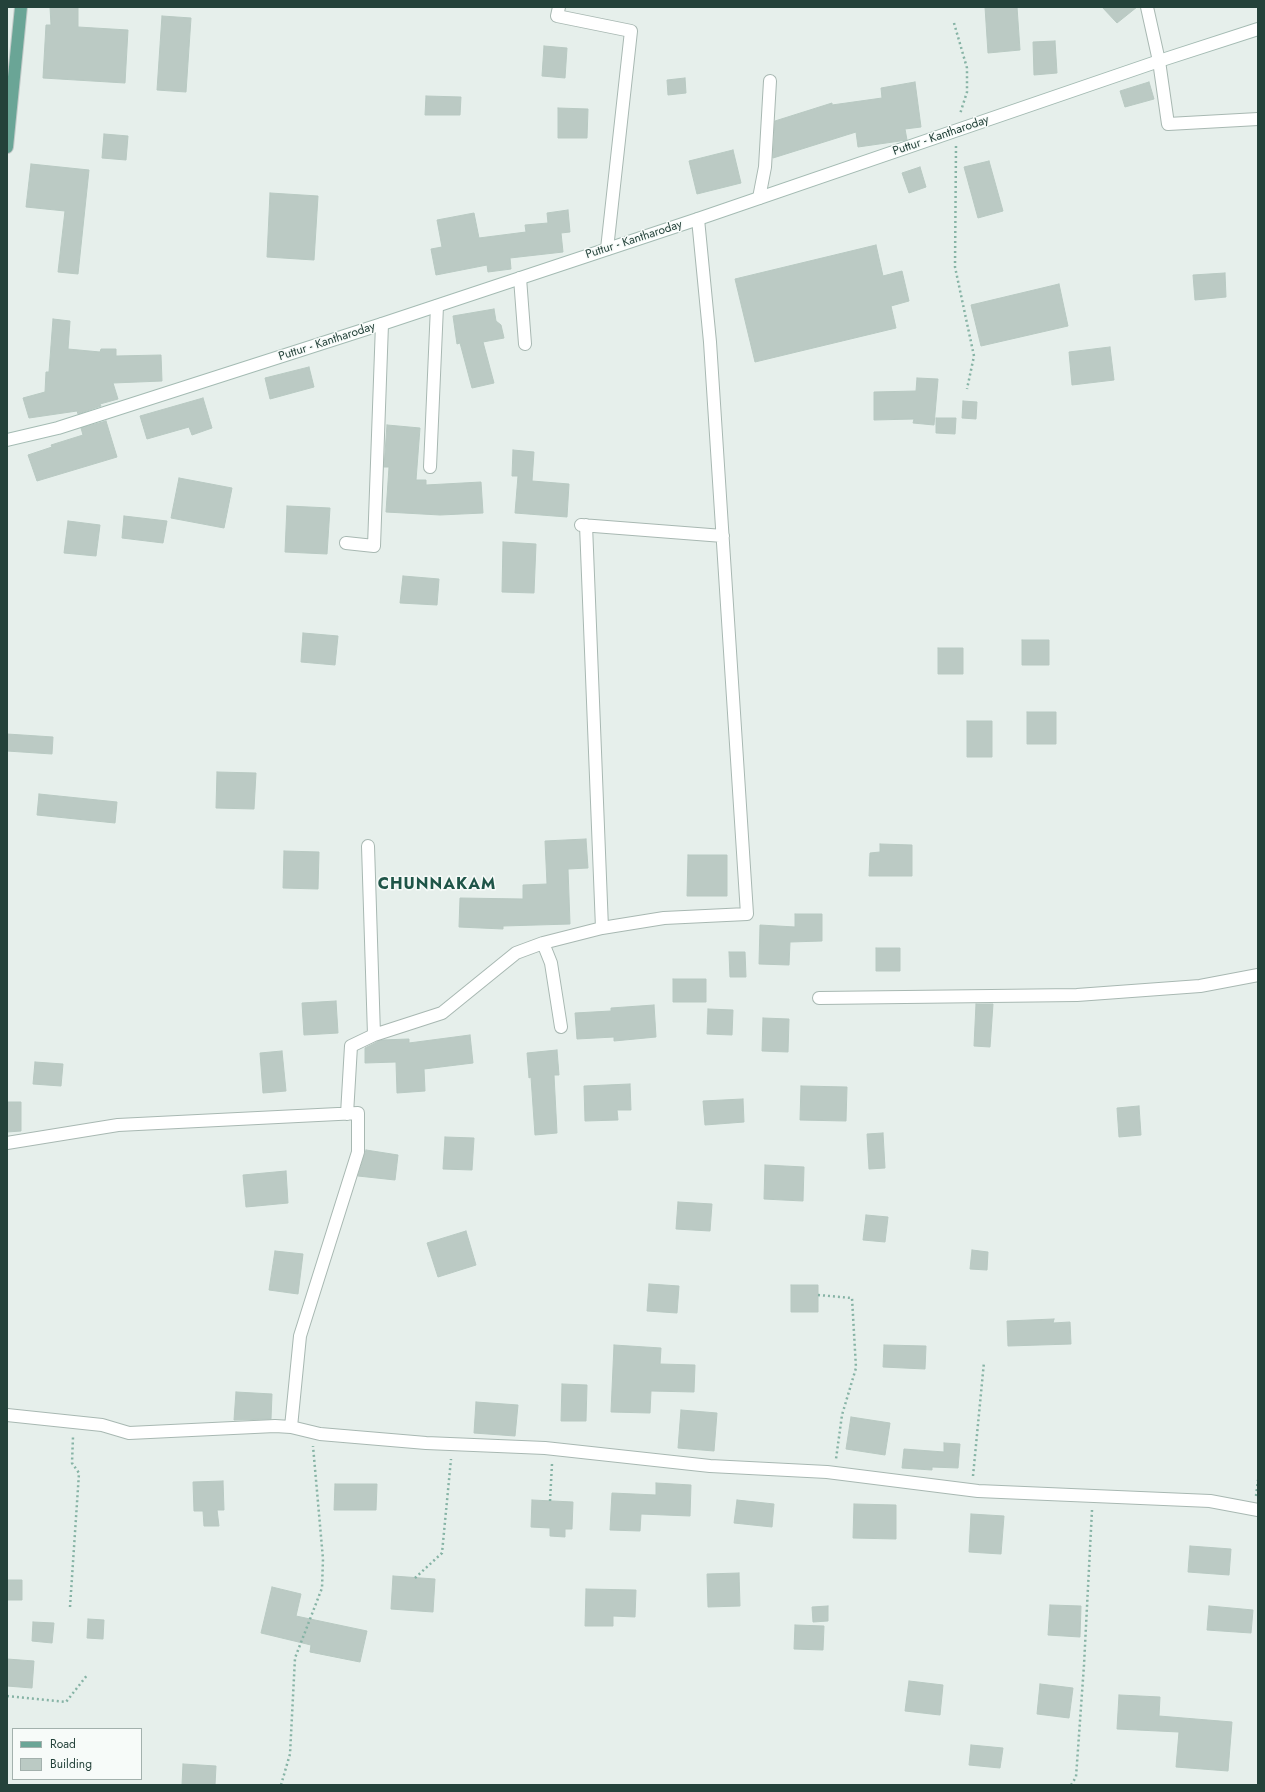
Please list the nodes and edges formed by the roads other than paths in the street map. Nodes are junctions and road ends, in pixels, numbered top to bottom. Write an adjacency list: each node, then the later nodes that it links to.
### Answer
1 (21, 7): 7 (main road)
2 (559, 7): 12 (street)
3 (1147, 7): 5 (street)
4 (1258, 29): 5 (street, Puttur - Kantharoday)
5 (1159, 61): 8 (street); 10 (street, Puttur - Kantharoday)
6 (770, 81): 10 (street)
7 (10, 91): 9 (main road)
8 (1258, 119)
9 (7, 147)
10 (759, 198): 11 (street, Puttur - Kantharoday)
11 (698, 219): 12 (street, Puttur - Kantharoday); 19 (street)
12 (607, 250): 13 (street, Puttur - Kantharoday)
13 (520, 278): 14 (street, Puttur - Kantharoday); 16 (street)
14 (437, 306): 15 (street, Puttur - Kantharoday); 18 (street)
15 (382, 324): 17 (street, Puttur - Kantharoday); 20 (street)
16 (525, 344)
17 (7, 440)
18 (430, 466)
19 (723, 536): 22 (street); 22 (street)
20 (346, 543)
21 (368, 846): 27 (street)
22 (602, 928): 23 (street)
23 (543, 943): 26 (street); 27 (street)
24 (1258, 975): 25 (street)
25 (819, 998)
26 (560, 1027)
27 (374, 1035): 28 (street)
28 (347, 1114): 29 (street); 31 (street)
29 (7, 1143)
30 (7, 1416): 31 (street)
31 (291, 1427): 32 (street)
32 (1258, 1510)

